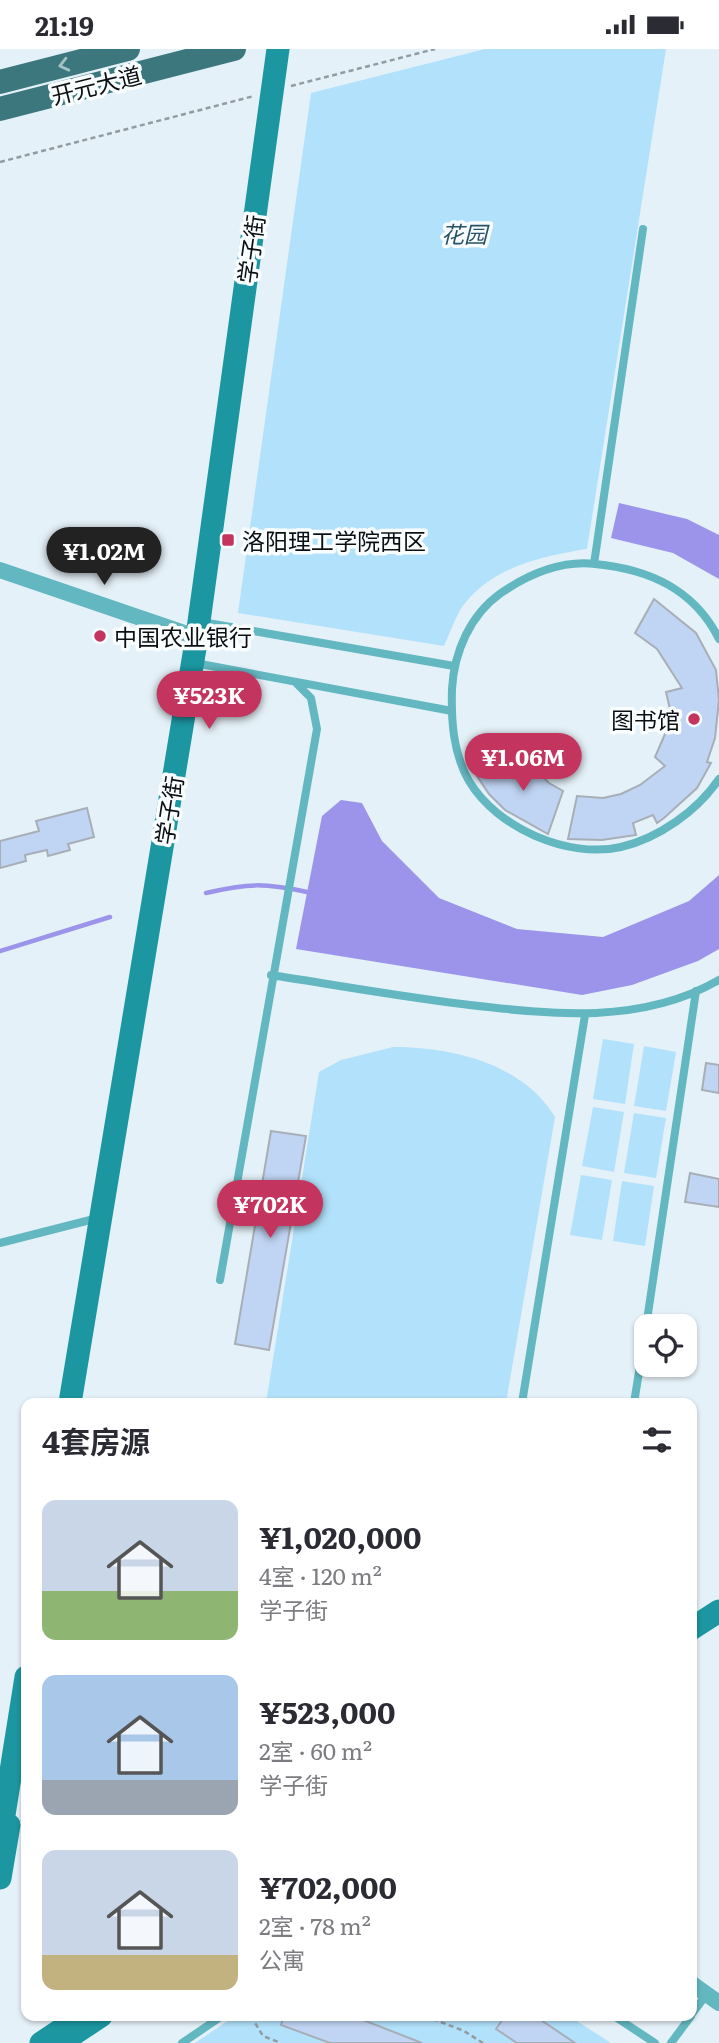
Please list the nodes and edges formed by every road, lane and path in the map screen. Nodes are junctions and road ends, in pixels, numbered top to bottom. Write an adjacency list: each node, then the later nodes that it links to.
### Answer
1 (128, 49): 6 (main road, 开元大道, one-way to 6)
2 (234, 49): 8 (main road, 开元大道)
3 (278, 49): 7 (street, 学子街)
4 (284, 49): 7 (street, 学子街)
5 (435, 49): 7 (path)
6 (0, 82)
7 (275, 90): 9 (path); 13 (street, 学子街)
8 (0, 109)
9 (0, 162)
10 (643, 229): 11 (lane)
11 (594, 564): 14 (lane); 16 (lane)
12 (0, 570): 13 (street)
13 (200, 631): 15 (street, 学子街); 16 (lane)
14 (719, 639)
15 (195, 663): 17 (lane); 24 (street, 学子街)
16 (454, 666): 18 (lane)
17 (295, 682): 18 (lane); 20 (lane)
18 (452, 711): 19 (lane)
19 (719, 779)
20 (271, 975): 23 (lane); 26 (lane)
21 (719, 980): 22 (lane)
22 (696, 991): 23 (lane); 27 (lane)
23 (585, 1015): 31 (lane)
24 (104, 1217): 25 (lane); 29 (street, 学子街); 30 (street, 学子街)
25 (0, 1243)
26 (220, 1280)
27 (648, 1314)
28 (639, 1377): 32 (lane)
29 (71, 1398)
30 (78, 1398)
31 (523, 1398)
32 (636, 1398)
33 (719, 1598): 35 (street)
34 (719, 1611): 36 (street)
35 (697, 1613)
36 (697, 1625)
37 (21, 1708): 39 (street)
38 (21, 1748): 40 (street)
39 (0, 1840)
40 (0, 1878)
41 (697, 1987): 42 (street)
42 (713, 1999): 43 (lane)
43 (697, 2011)
44 (74, 2021): 51 (street)
45 (94, 2021): 52 (street)
46 (215, 2021): 53 (lane)
47 (254, 2021): 54 (path)
48 (438, 2021): 55 (path)
49 (622, 2021): 56 (lane)
50 (687, 2021): 57 (lane)
51 (41, 2043)
52 (60, 2043)
53 (182, 2043)
54 (281, 2043)
55 (482, 2043)
56 (655, 2043)
57 (671, 2043)

